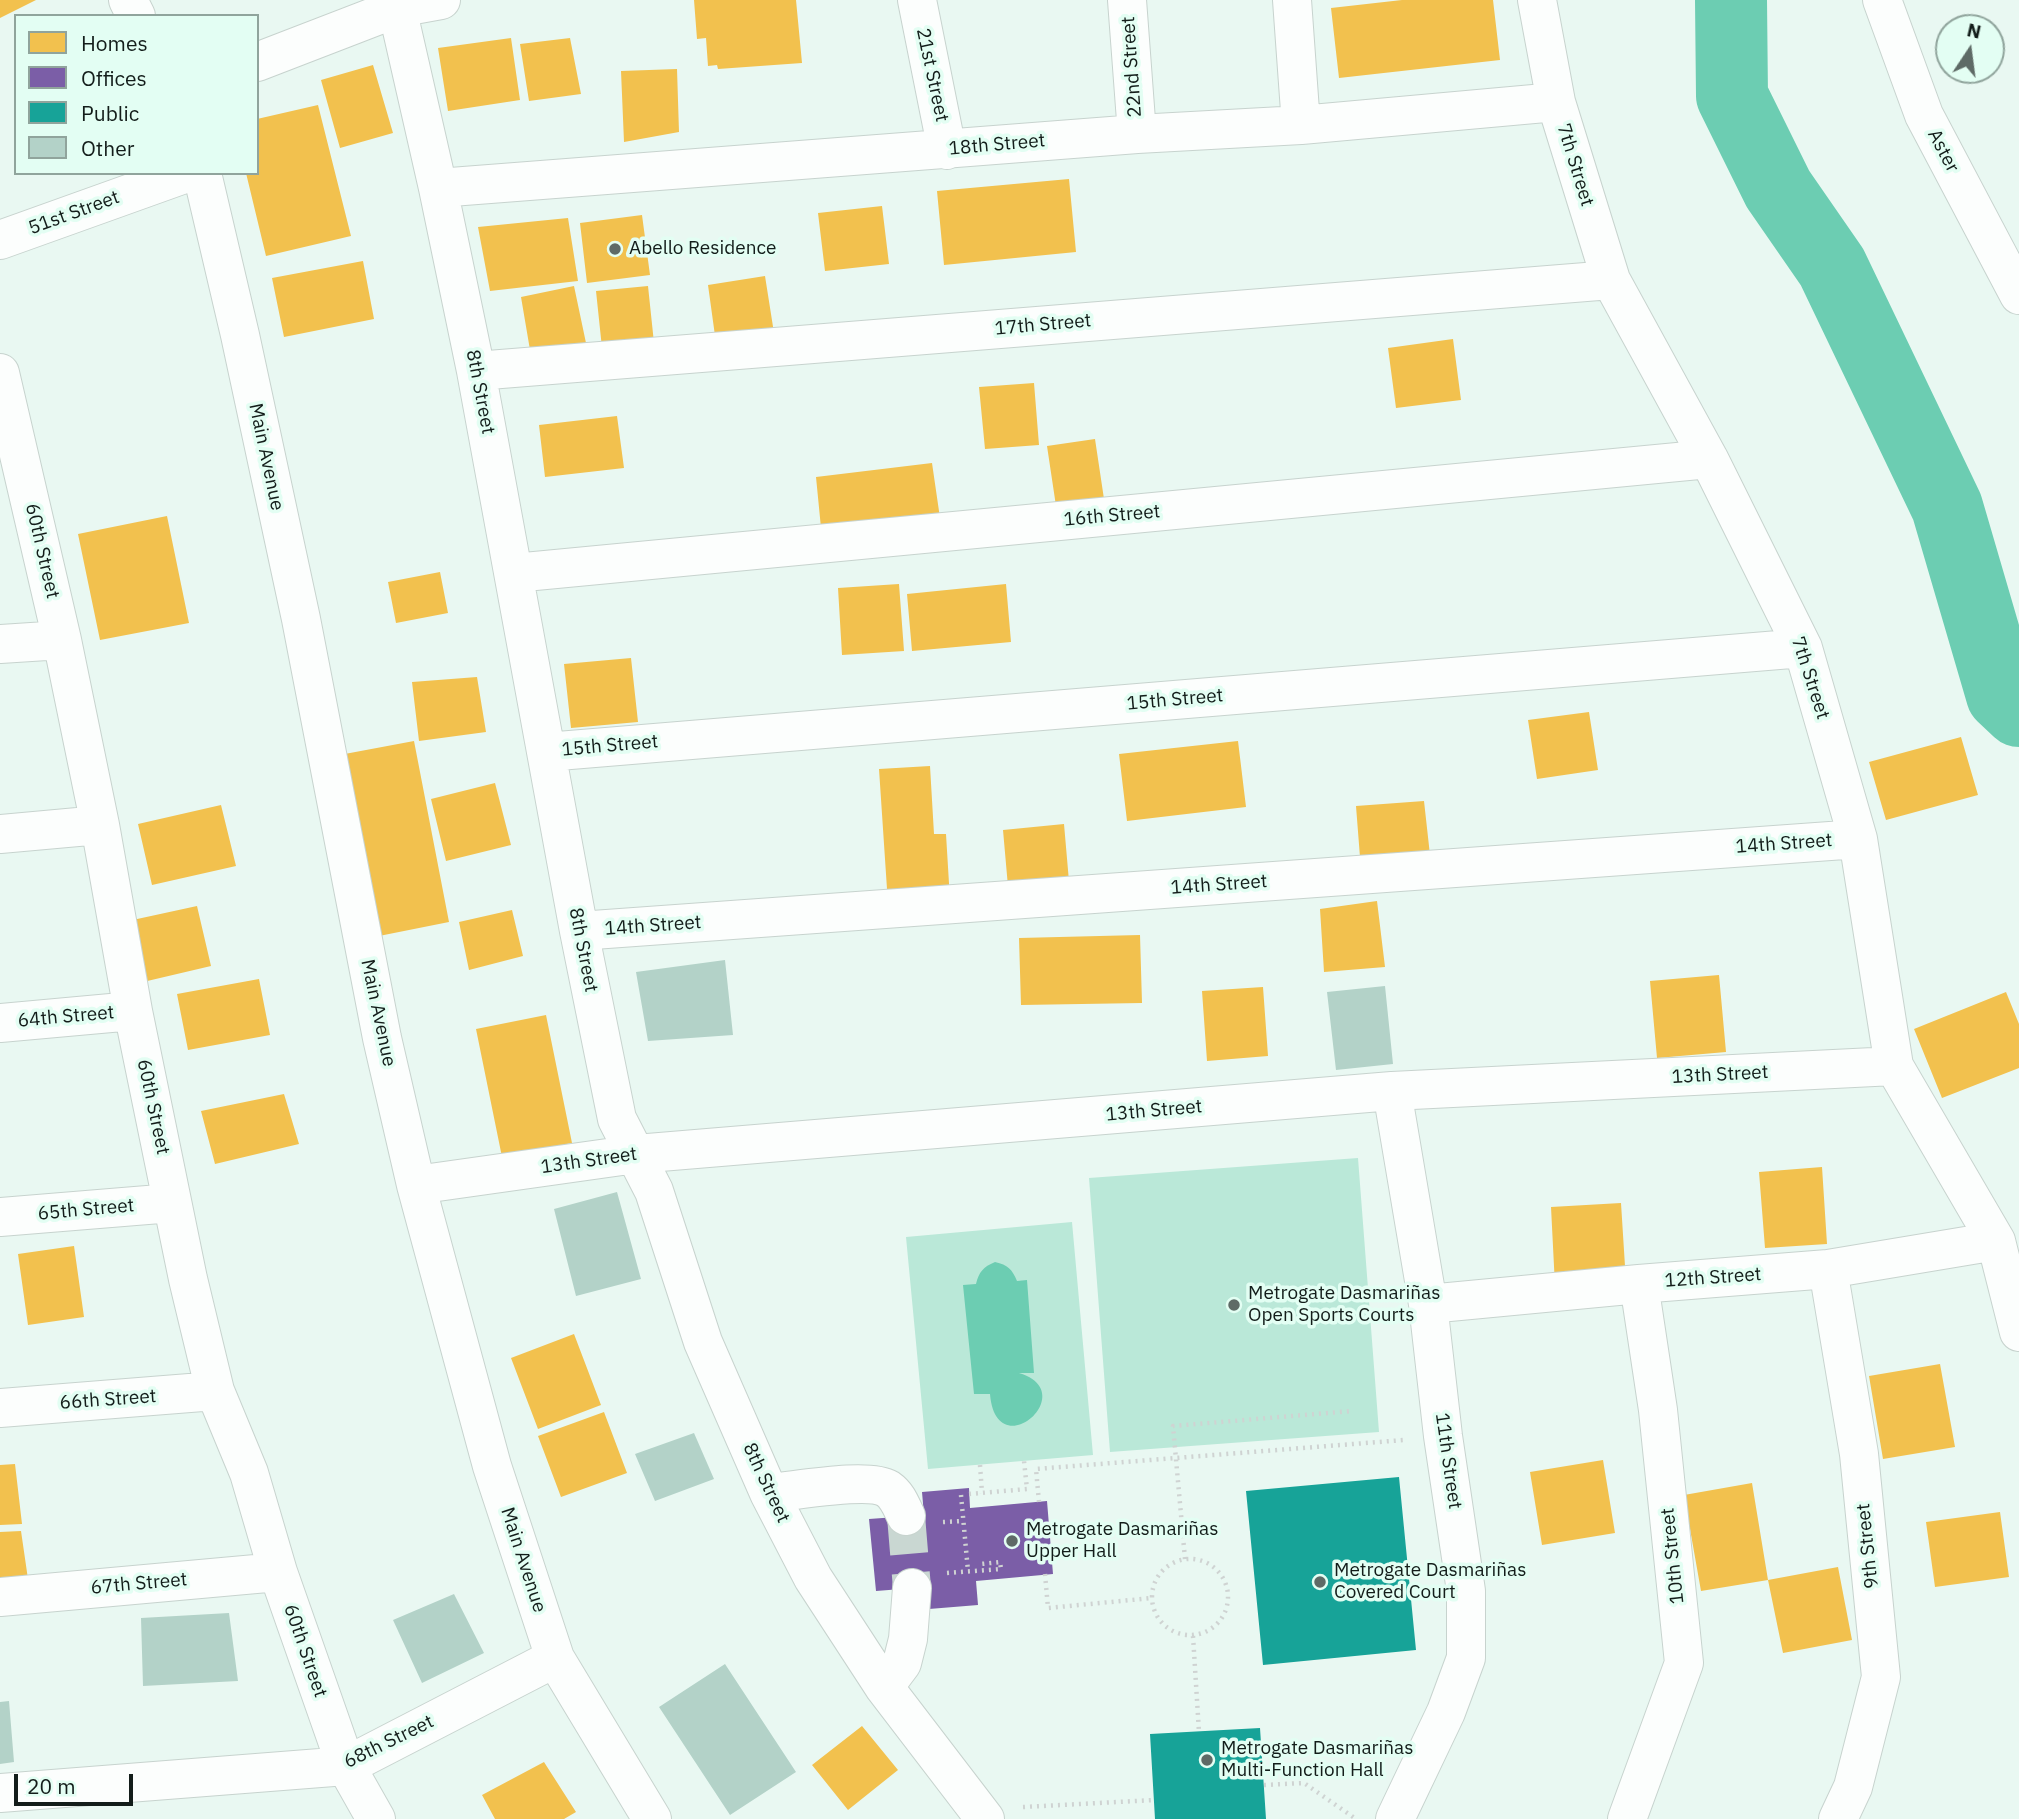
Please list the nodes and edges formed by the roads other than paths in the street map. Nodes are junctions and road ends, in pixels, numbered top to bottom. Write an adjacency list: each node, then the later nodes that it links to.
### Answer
1 (441, 0): 7 (street)
2 (917, 0): 12 (street, 21st Street)
3 (1127, 0): 11 (street, 22nd Street)
4 (1292, 0): 10 (street)
5 (1537, 0): 9 (street, 7th Street)
6 (1882, 0): 18 (street, Aster)
7 (395, 4): 8 (street); 15 (street, 8th Street)
8 (259, 61)
9 (1556, 102): 10 (street, 18th Street); 17 (street, 7th Street)
10 (1301, 125): 11 (street, 18th Street)
11 (1137, 134): 12 (street, 18th Street)
12 (947, 150): 15 (street, 18th Street)
13 (181, 175): 16 (street, 51st Street)
14 (202, 175): 37 (street, Main Avenue)
15 (438, 188): 19 (street, 8th Street)
16 (0, 240)
17 (1611, 280): 19 (street, 17th Street); 22 (street, 7th Street)
18 (2019, 295)
19 (476, 371): 23 (street, 8th Street)
20 (0, 373): 21 (street, 60th Street)
21 (9, 450): 24 (street, 60th Street)
22 (1709, 459): 23 (street, 16th Street); 26 (street, 7th Street)
23 (514, 573): 27 (street, 8th Street)
24 (62, 640): 25 (street); 28 (street, 60th Street)
25 (0, 644)
26 (1803, 648): 27 (street, 15th Street); 30 (street, 7th Street)
27 (546, 752): 31 (street, 8th Street)
28 (100, 825): 29 (street); 32 (street, 60th Street)
29 (0, 834)
30 (1858, 839): 31 (street, 14th Street); 34 (street, 7th Street)
31 (579, 931): 36 (street, 8th Street)
32 (133, 1011): 33 (street, 64th Street); 38 (street, 60th Street)
33 (0, 1023)
34 (1894, 1066): 35 (street, 13th Street); 40 (street, 7th Street)
35 (1392, 1091): 36 (street, 13th Street); 43 (street, 11th Street)
36 (636, 1154): 37 (street, 13th Street); 47 (street, 8th Street)
37 (416, 1185): 52 (street, Main Avenue)
38 (172, 1203): 39 (street, 65th Street); 45 (street, 60th Street)
39 (0, 1217)
40 (1996, 1241): 41 (street, 12th Street); 44 (street, 7th Street)
41 (1828, 1269): 42 (street, 12th Street); 61 (street, 9th Street)
42 (1639, 1284): 43 (street, 12th Street); 60 (street, 10th Street)
43 (1428, 1304): 59 (street, 11th Street)
44 (2019, 1332)
45 (215, 1391): 46 (street, 66th Street); 49 (street, 60th Street)
46 (0, 1408)
47 (769, 1493): 48 (street); 53 (street, 8th Street)
48 (906, 1516)
49 (278, 1572): 51 (street, 67th Street); 54 (street, 60th Street)
50 (924, 1581): 53 (street)
51 (0, 1597)
52 (555, 1658): 54 (street, 68th Street); 58 (street, Main Avenue)
53 (884, 1688): 56 (street, 8th Street)
54 (346, 1766): 55 (street, 68th Street); 57 (street, 60th Street)
55 (0, 1793)
56 (981, 1814)
57 (376, 1819)
58 (652, 1819)
59 (1395, 1819)
60 (1627, 1819)
61 (1838, 1819)

